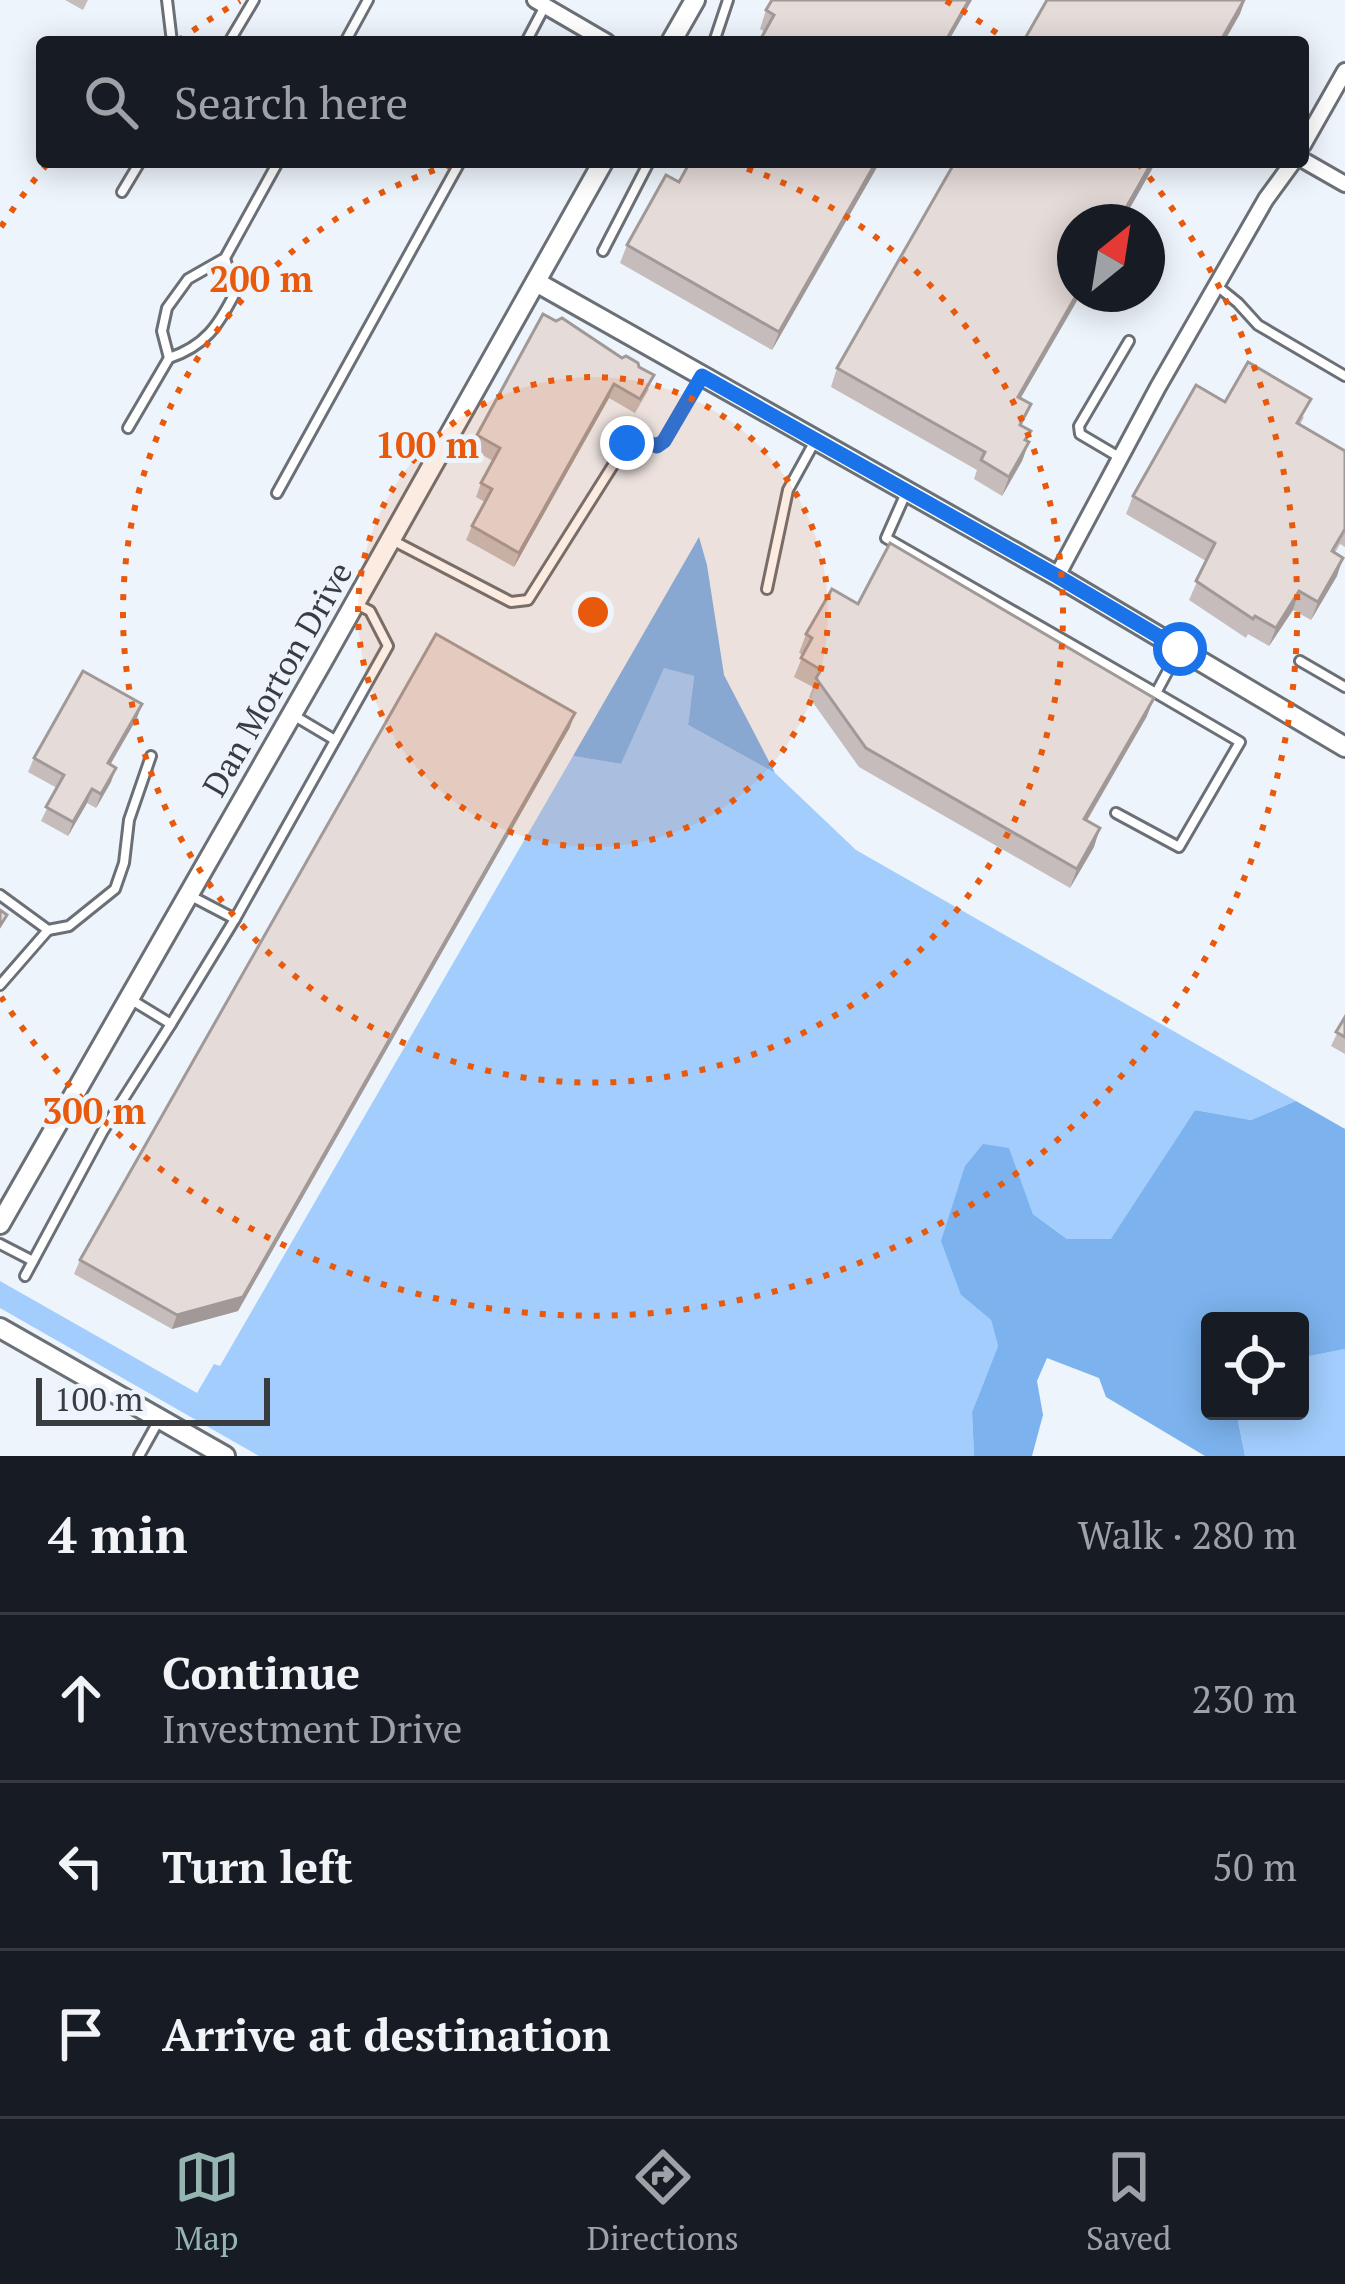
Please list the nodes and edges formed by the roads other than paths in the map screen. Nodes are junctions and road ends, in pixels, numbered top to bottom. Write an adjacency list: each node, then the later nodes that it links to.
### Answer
1 (167, 0): 7 (lane)
2 (254, 0): 8 (lane)
3 (368, 0): 9 (lane)
4 (695, 0): 12 (street)
5 (728, 0): 13 (lane)
6 (543, 2): 10 (lane); 11 (street)
7 (171, 36)
8 (233, 36)
9 (347, 36)
10 (529, 36)
11 (597, 36)
12 (674, 36)
13 (716, 36)
14 (1345, 71): 15 (street)
15 (1309, 134)
16 (1309, 163): 23 (street)
17 (136, 168): 24 (lane)
18 (275, 168): 26 (lane)
19 (457, 168): 37 (lane)
20 (600, 168): 27 (street, Dan Morton Drive)
21 (646, 168): 25 (lane)
22 (1289, 168): 28 (street)
23 (1345, 184)
24 (122, 192)
25 (603, 250)
26 (225, 258): 30 (lane); 30 (lane)
27 (536, 282): 31 (street); 38 (street, Dan Morton Drive)
28 (1217, 286): 32 (lane); 35 (street)
29 (1130, 341): 35 (lane)
30 (169, 358): 33 (lane)
31 (702, 376): 34 (street); 38 (lane)
32 (1345, 376)
33 (128, 428)
34 (815, 440): 36 (street); 40 (lane)
35 (1120, 458): 39 (street)
36 (907, 491): 39 (street); 45 (lane)
37 (277, 493)
38 (391, 539): 41 (street, Dan Morton Drive)
39 (1057, 576): 42 (street)
40 (767, 589)
41 (355, 604): 46 (street, Dan Morton Drive); 47 (lane)
42 (1180, 649): 45 (lane); 48 (street)
43 (1300, 661): 44 (lane)
44 (1345, 688)
45 (1156, 693): 50 (lane)
46 (292, 715): 47 (lane); 52 (street, Dan Morton Drive)
47 (335, 740): 53 (lane)
48 (1345, 747)
49 (151, 756): 54 (lane)
50 (1116, 813)
51 (0, 895): 54 (lane)
52 (188, 895): 53 (lane); 56 (street, Dan Morton Drive)
53 (235, 919): 57 (lane)
54 (48, 930): 55 (lane)
55 (0, 985)
56 (129, 998): 57 (lane); 58 (street, Dan Morton Drive)
57 (171, 1024): 60 (lane)
58 (0, 1224)
59 (0, 1244): 60 (lane)
60 (33, 1262): 61 (lane)
61 (25, 1276)
62 (0, 1328): 63 (street)
63 (160, 1419): 64 (lane); 65 (street)
64 (139, 1456)
65 (225, 1456)

